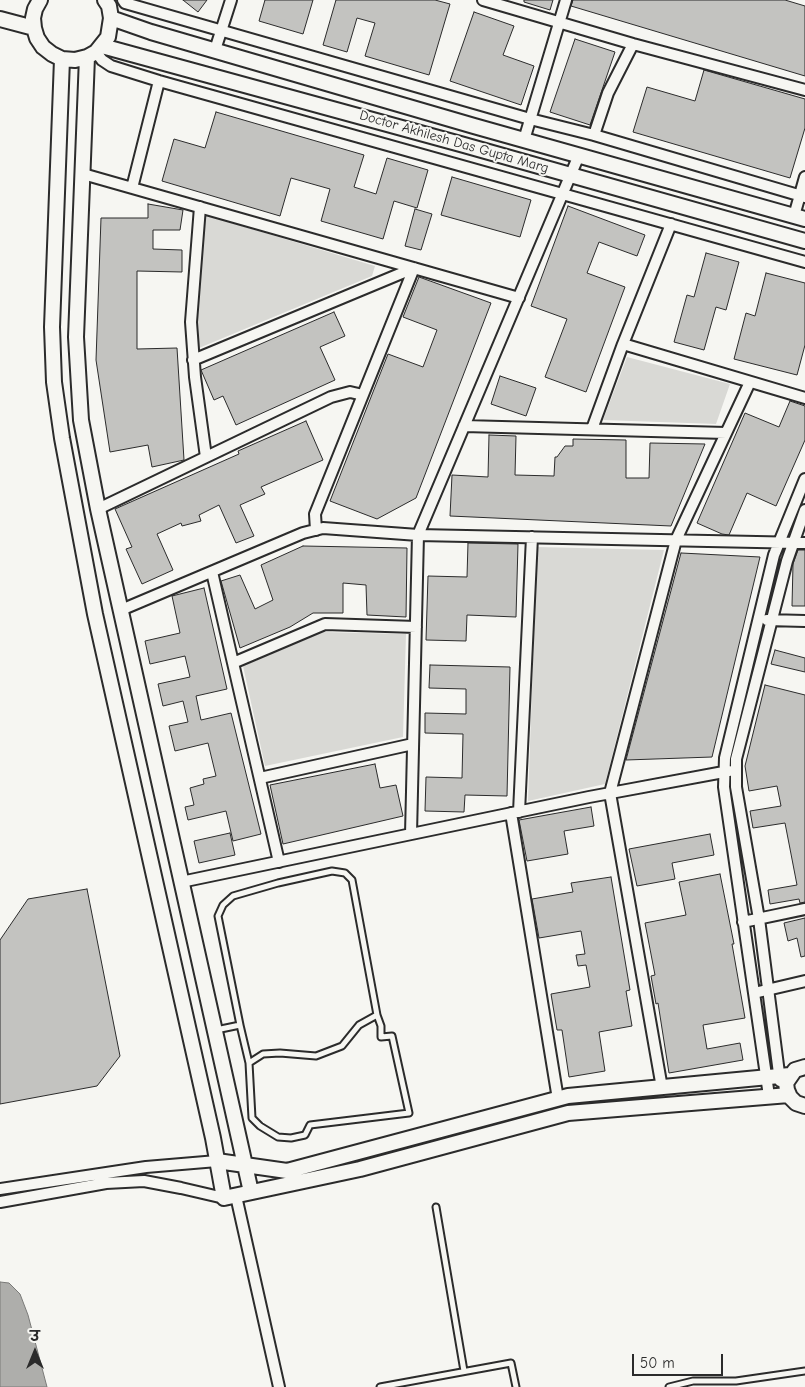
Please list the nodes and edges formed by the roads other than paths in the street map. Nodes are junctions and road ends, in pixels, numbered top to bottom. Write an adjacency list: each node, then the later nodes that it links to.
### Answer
1 (40, 0): 10 (street)
2 (105, 0): 7 (street)
3 (124, 0): 11 (street)
4 (232, 0): 11 (street)
5 (483, 0): 9 (street)
6 (566, 0): 9 (street)
7 (111, 18): 13 (street, Doctor Akhilesh Das Gupta Marg); 14 (street)
8 (0, 19): 10 (street)
9 (559, 23): 12 (street); 18 (street)
10 (34, 28): 15 (street)
11 (222, 31): 13 (street); 18 (street)
12 (633, 44): 17 (street); 19 (street)
13 (215, 50): 20 (street, Doctor Akhilesh Das Gupta Marg)
14 (95, 52): 15 (street); 16 (street); 22 (street); 23 (street, Doctor Akhilesh Das Gupta Marg)
15 (62, 59): 86 (street)
16 (159, 81): 25 (street); 26 (street)
17 (805, 90)
18 (530, 119): 19 (street); 20 (street)
19 (594, 135): 27 (street)
20 (524, 140): 21 (street, Doctor Akhilesh Das Gupta Marg)
21 (579, 155): 23 (street); 29 (street, Doctor Akhilesh Das Gupta Marg)
22 (83, 174): 25 (street); 45 (street)
23 (571, 175): 26 (street); 31 (street, Doctor Akhilesh Das Gupta Marg)
24 (805, 177): 27 (street)
25 (132, 188): 28 (street)
26 (563, 194): 30 (street); 34 (street)
27 (802, 196): 29 (street)
28 (200, 207): 33 (street); 36 (street)
29 (800, 218)
30 (671, 224): 32 (street); 35 (street)
31 (805, 241)
32 (805, 262)
33 (414, 268): 34 (street); 36 (street); 38 (street)
34 (519, 298): 40 (street)
35 (623, 344): 37 (street); 41 (street)
36 (194, 360): 43 (street)
37 (750, 382): 39 (street); 42 (street)
38 (363, 394): 43 (street); 47 (street)
39 (805, 398)
40 (464, 426): 41 (street); 48 (street)
41 (592, 429): 42 (street)
42 (726, 433): 50 (street)
43 (206, 457): 45 (street)
44 (805, 479): 51 (street)
45 (98, 509): 55 (street)
46 (805, 510): 52 (street)
47 (316, 530): 48 (street); 54 (street)
48 (418, 535): 49 (street); 59 (street)
49 (532, 537): 50 (street); 66 (street)
50 (676, 540): 51 (street); 65 (street)
51 (779, 542): 52 (street); 56 (street)
52 (793, 542): 53 (street); 57 (street)
53 (805, 543)
54 (212, 572): 55 (street); 60 (street)
55 (120, 610): 69 (street)
56 (758, 619): 57 (street); 63 (street)
57 (772, 620): 58 (street); 62 (street)
58 (805, 622)
59 (416, 627): 60 (street); 61 (street)
60 (233, 663): 64 (street)
61 (413, 744): 64 (street); 67 (street)
62 (736, 770): 63 (street); 71 (street)
63 (724, 772): 65 (street); 72 (street)
64 (260, 778): 68 (street)
65 (610, 793): 66 (street); 82 (street)
66 (515, 812): 67 (street); 84 (street)
67 (411, 834): 68 (street)
68 (279, 862): 69 (street)
69 (181, 882): 78 (street)
70 (805, 909): 71 (street)
71 (759, 919): 72 (street); 74 (street)
72 (743, 922): 75 (street)
73 (805, 981): 74 (street)
74 (768, 989): 75 (street); 81 (street)
75 (754, 993): 81 (street)
76 (377, 1015): 77 (lane); 79 (lane); 79 (lane)
77 (240, 1025): 78 (lane); 79 (lane)
78 (214, 1030): 87 (street)
79 (249, 1063)
80 (805, 1067): 81 (street)
81 (779, 1076): 82 (street); 83 (street); 83 (street)
82 (662, 1088): 84 (street)
83 (780, 1096): 85 (street); 89 (street)
84 (558, 1098): 87 (street)
85 (804, 1109)
86 (217, 1161): 87 (street); 88 (street); 90 (street)
87 (244, 1165): 89 (street)
88 (0, 1189)
89 (251, 1192): 90 (street)
90 (230, 1197): 91 (street); 96 (street)
91 (0, 1202)
92 (436, 1207): 93 (lane)
93 (464, 1371): 97 (lane); 98 (lane)
94 (805, 1371): 95 (lane)
95 (726, 1381): 99 (lane); 100 (lane)
96 (279, 1387)
97 (380, 1387)
98 (516, 1387)
99 (669, 1387)
100 (727, 1387)

